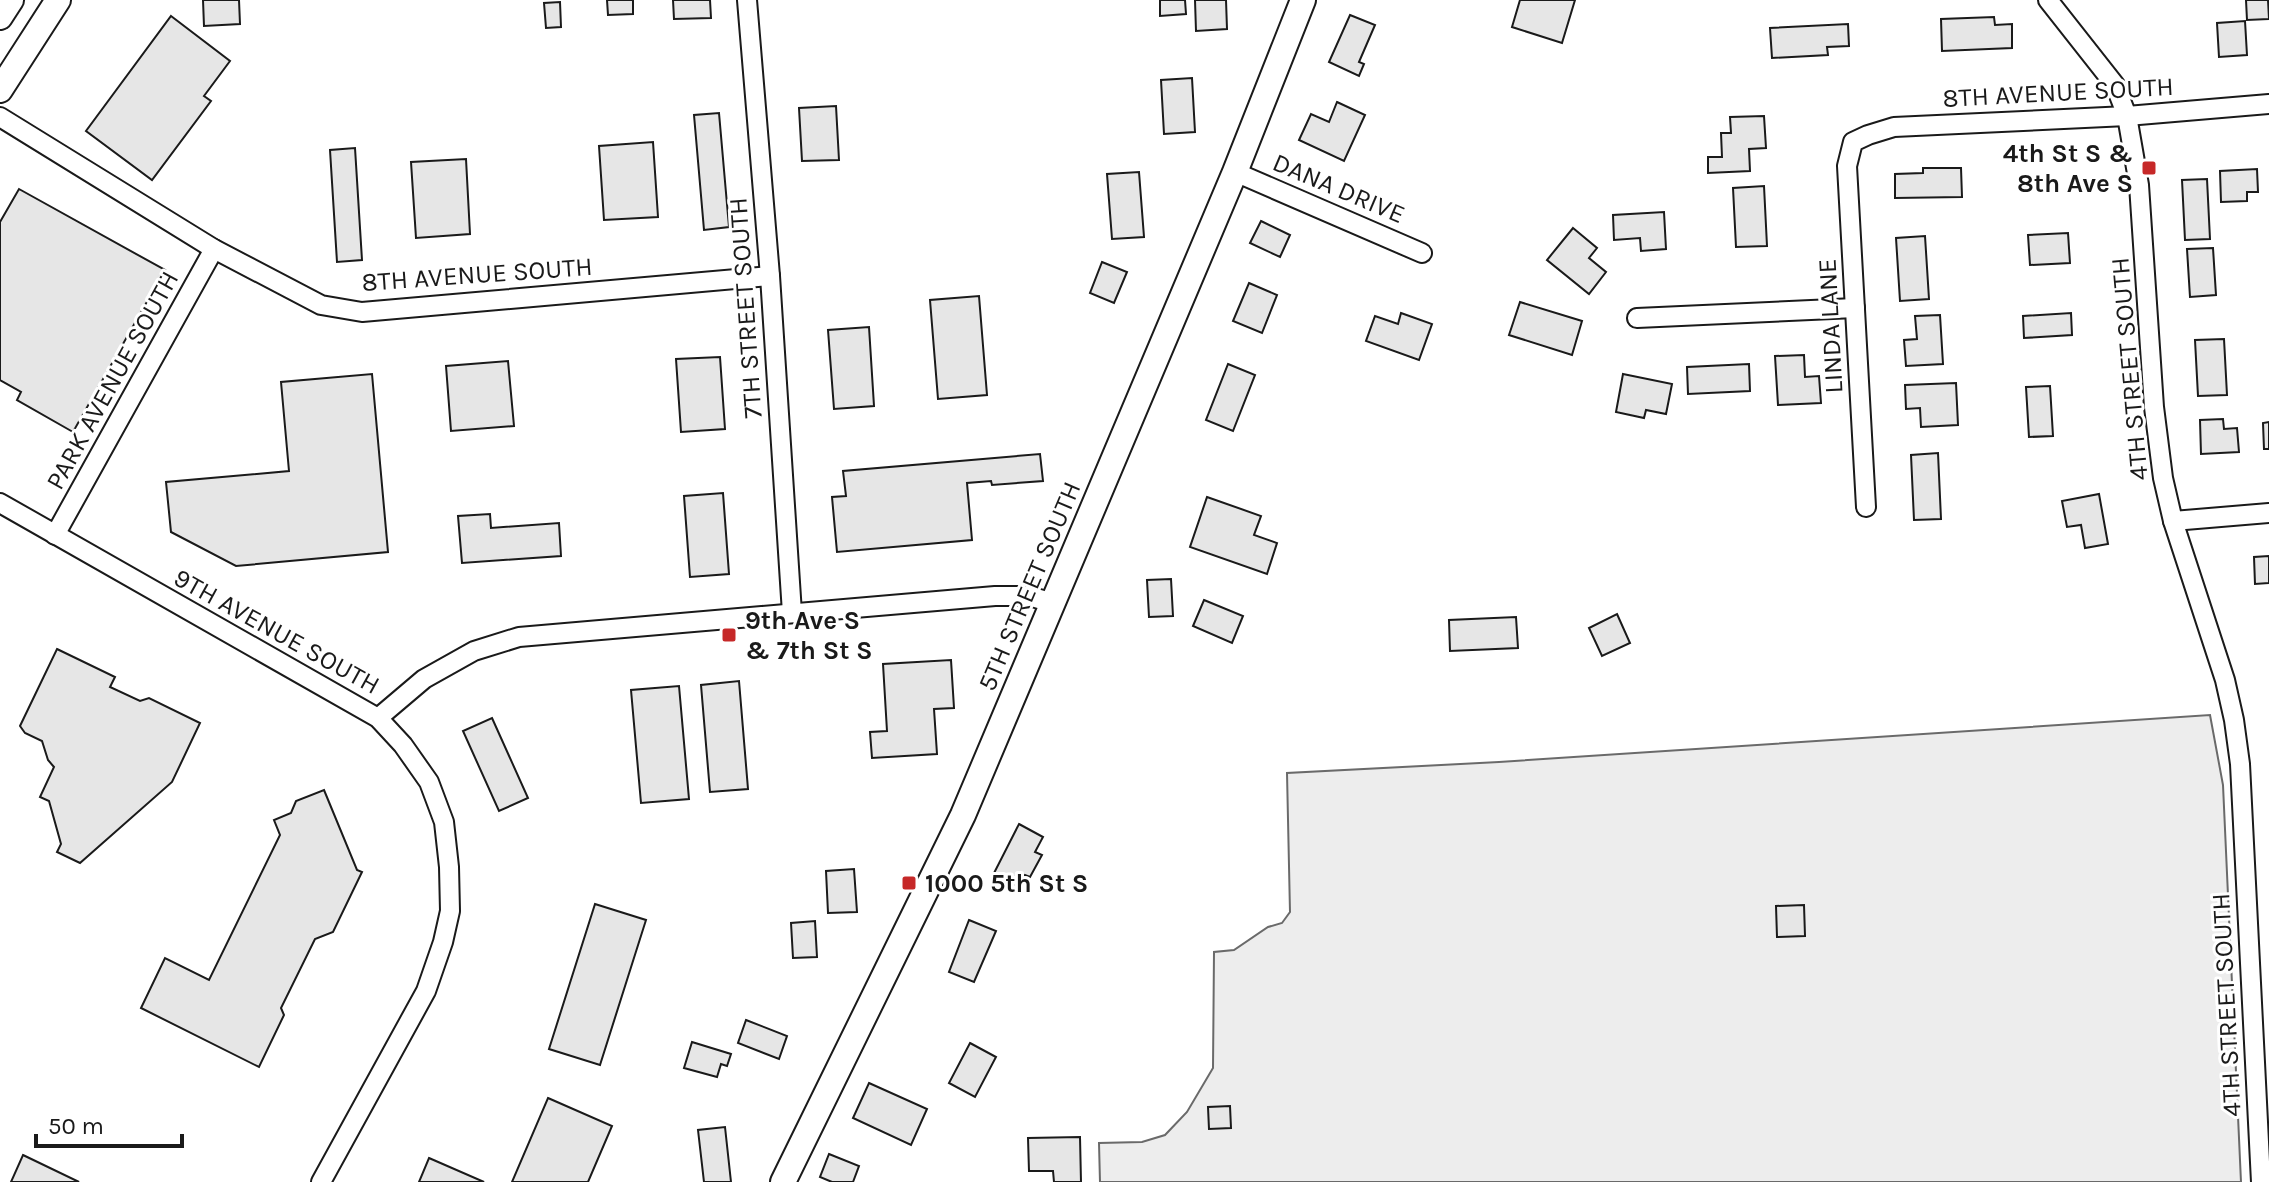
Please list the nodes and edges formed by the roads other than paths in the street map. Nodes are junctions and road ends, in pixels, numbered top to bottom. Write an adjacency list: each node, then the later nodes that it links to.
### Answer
1 (11, 0): 6 (street)
2 (58, 0): 7 (street)
3 (747, 0): 15 (street, 7TH STREET SOUTH)
4 (1303, 0): 12 (street, 5TH STREET SOUTH)
5 (2048, 0): 9 (street, 4TH STREET SOUTH)
6 (0, 17)
7 (0, 90)
8 (2269, 104): 9 (street, 8TH AVENUE SOUTH)
9 (2127, 116): 11 (street, 8TH AVENUE SOUTH); 21 (street, 4TH STREET SOUTH)
10 (0, 117): 13 (street, 8TH AVENUE SOUTH)
11 (1853, 142): 16 (street, LINDA LANE)
12 (1235, 172): 14 (street, DANA DRIVE); 23 (street, 5TH STREET SOUTH)
13 (214, 249): 15 (street, 8TH AVENUE SOUTH); 22 (street, PARK AVENUE SOUTH)
14 (1422, 253)
15 (770, 276): 24 (street, 7TH STREET SOUTH)
16 (1855, 308): 17 (street); 19 (street, LINDA LANE)
17 (1637, 318)
18 (0, 503): 22 (street, 9TH AVENUE SOUTH)
19 (1866, 507)
20 (2269, 513): 21 (street)
21 (2173, 521): 27 (street, 4TH STREET SOUTH)
22 (55, 535): 25 (street, 9TH AVENUE SOUTH)
23 (1053, 603): 24 (street, 9TH AVENUE SOUTH); 29 (street, 5TH STREET SOUTH)
24 (792, 613): 25 (street, 9TH AVENUE SOUTH)
25 (378, 718): 28 (street)
26 (2269, 943): 27 (street)
27 (2250, 944): 30 (street, 4TH STREET SOUTH)
28 (321, 1182)
29 (783, 1182)
30 (2261, 1182)

